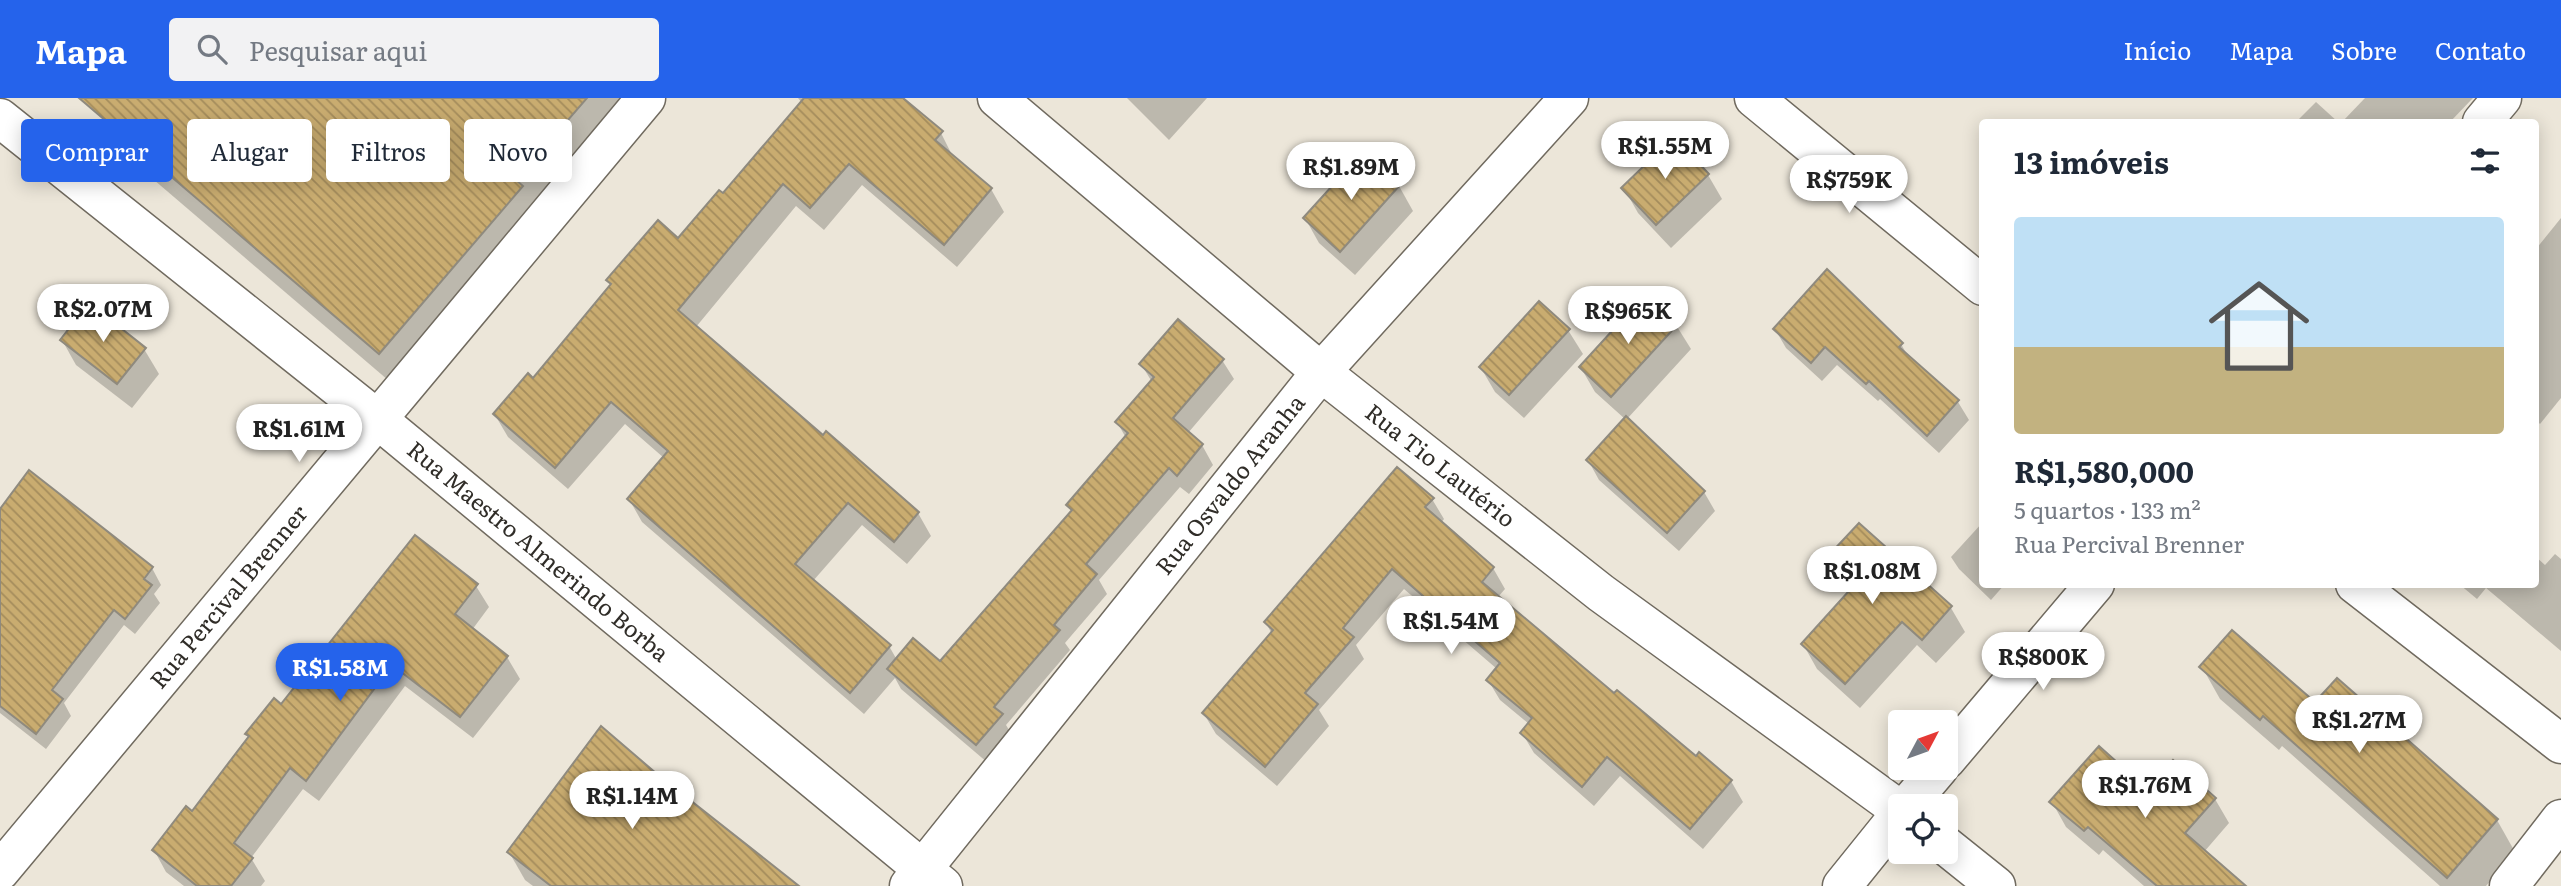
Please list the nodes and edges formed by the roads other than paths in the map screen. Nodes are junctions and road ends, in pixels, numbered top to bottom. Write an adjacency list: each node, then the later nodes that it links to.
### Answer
1 (646, 98): 10 (street, Rua Percival Brenner)
2 (997, 98): 9 (street, Rua Tio Lautério)
3 (1569, 98): 9 (street, Rua Osvaldo Aranha)
4 (1754, 98): 8 (street)
5 (2502, 98): 7 (street)
6 (0, 118): 10 (street, Rua Maestro Almerindo Borba)
7 (2484, 119)
8 (1979, 283)
9 (1321, 372): 17 (street, Rua Tio Lautério); 22 (street, Rua Osvaldo Aranha)
10 (376, 418): 21 (street, Rua Percival Brenner); 22 (street, Rua Maestro Almerindo Borba)
11 (2092, 588): 14 (street)
12 (2360, 588): 13 (street)
13 (2561, 744)
14 (1958, 746)
15 (1929, 780): 16 (street)
16 (1917, 794)
17 (1888, 803)
18 (2561, 819): 25 (street)
19 (1888, 827): 23 (street)
20 (1958, 856): 24 (street)
21 (0, 871)
22 (925, 881)
23 (1842, 886)
24 (1996, 886)
25 (2509, 886)

